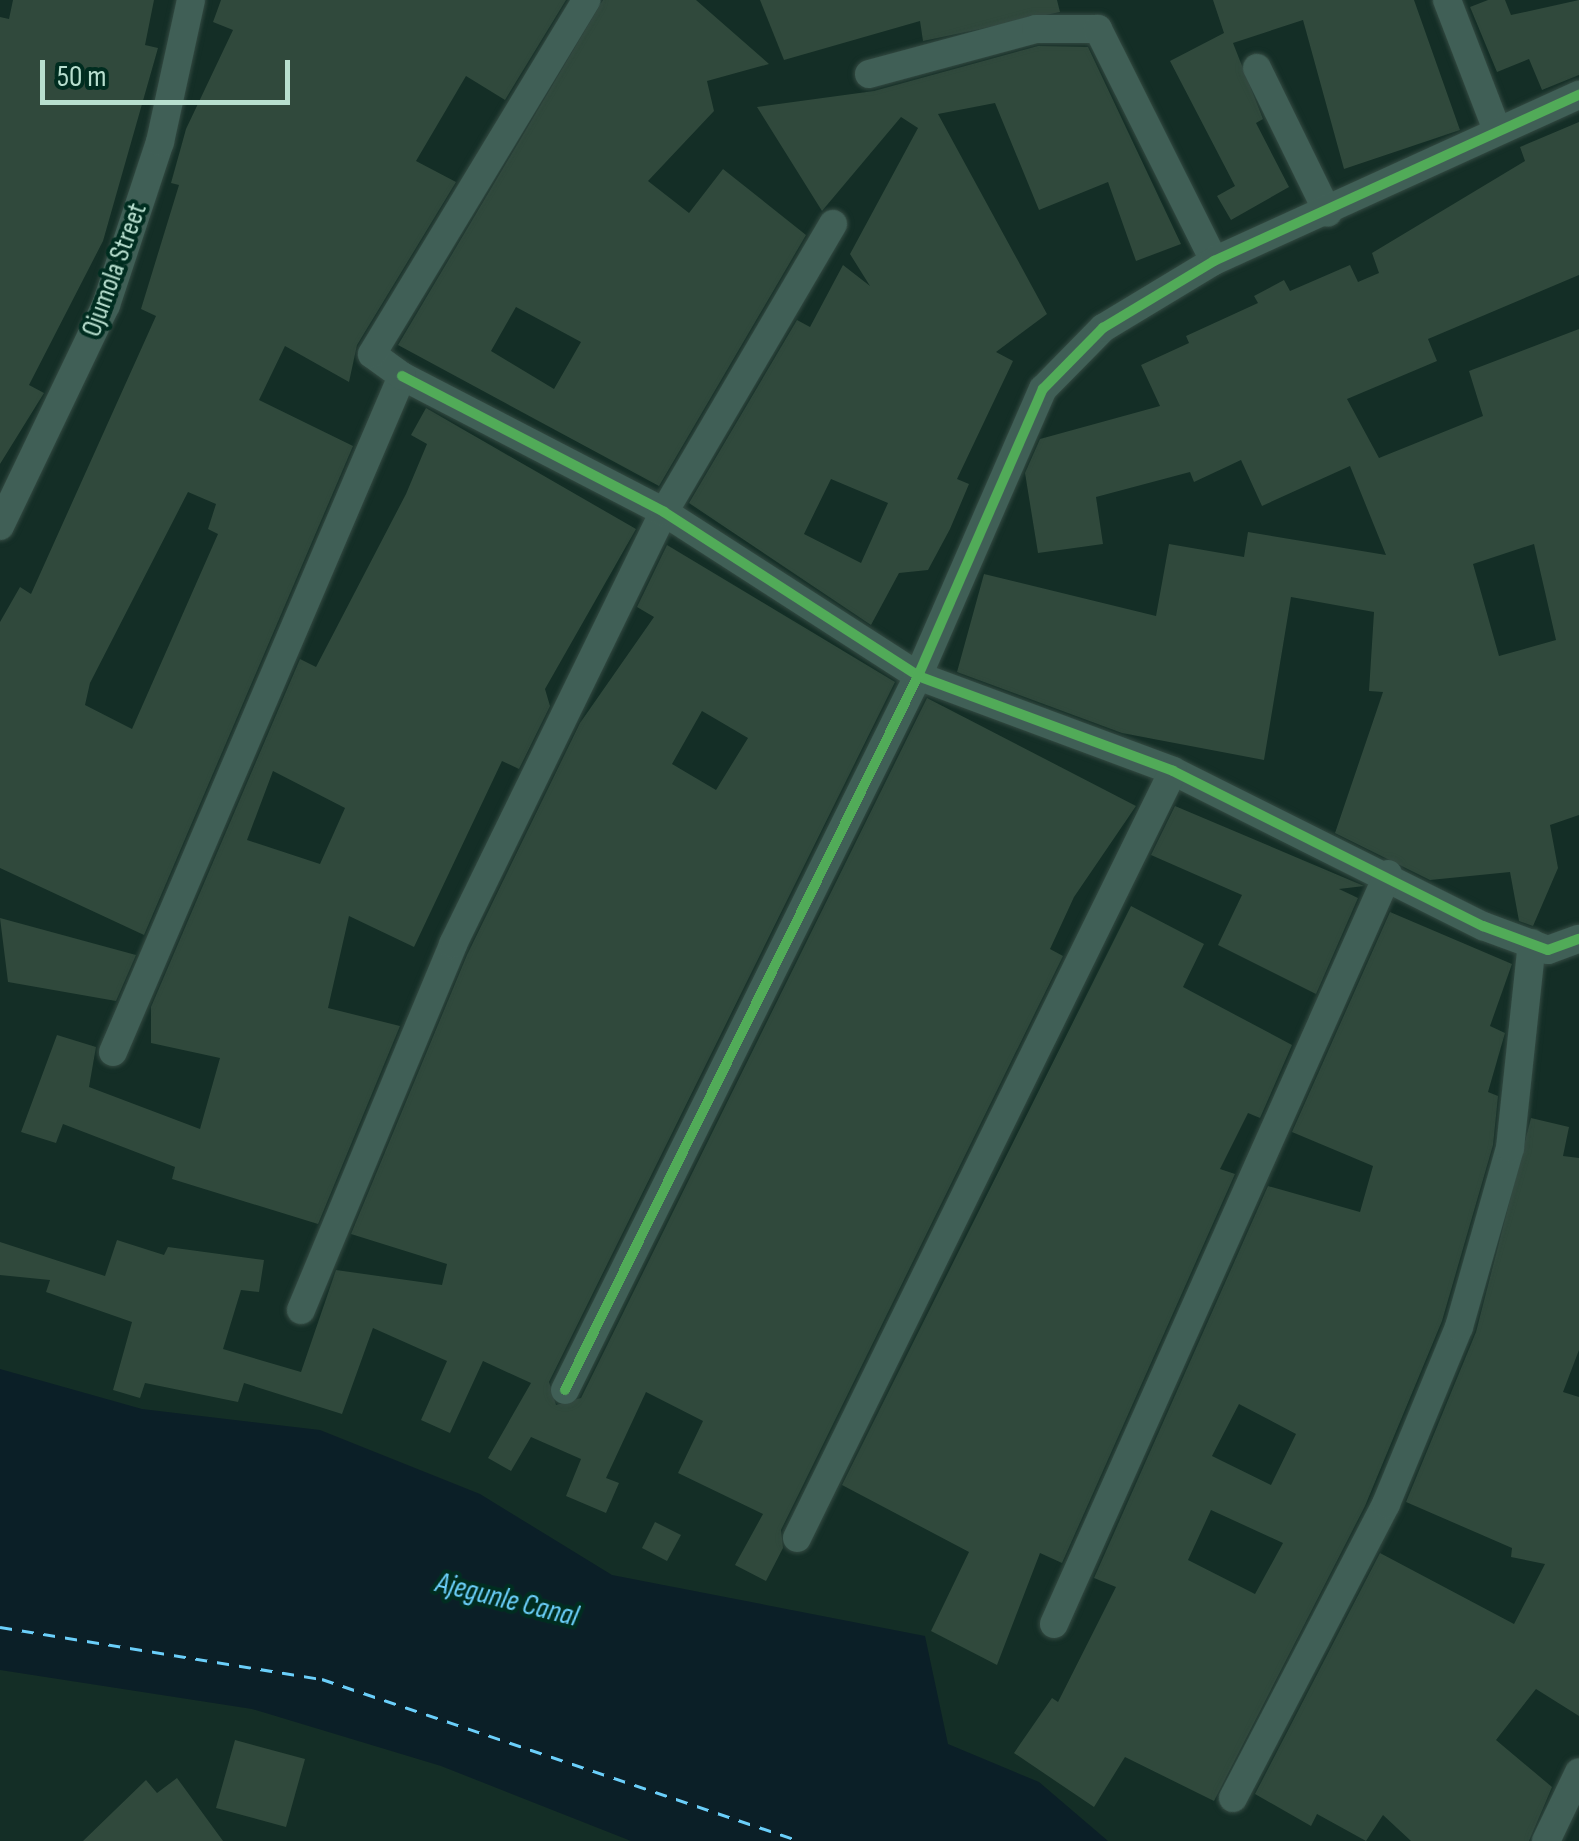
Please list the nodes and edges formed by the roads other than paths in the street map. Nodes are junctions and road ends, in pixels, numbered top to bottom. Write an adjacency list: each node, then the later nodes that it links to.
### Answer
1 (191, 0): 13 (street, Ojumola Street)
2 (586, 0): 11 (street)
3 (1448, 0): 7 (street)
4 (1256, 68): 8 (street)
5 (869, 74): 10 (street)
6 (1579, 94): 7 (street)
7 (1496, 130): 8 (street)
8 (1328, 214): 10 (street)
9 (833, 224): 12 (street)
10 (1214, 262): 14 (street)
11 (402, 376): 12 (street); 19 (street)
12 (664, 512): 14 (street); 20 (street)
13 (0, 526)
14 (918, 676): 15 (street); 21 (street)
15 (1173, 771): 16 (street); 22 (street)
16 (1388, 874): 18 (street); 23 (street)
17 (1579, 939): 18 (street)
18 (1532, 943): 25 (street)
19 (114, 1052)
20 (301, 1310)
21 (565, 1390)
22 (797, 1538)
23 (1054, 1624)
24 (1579, 1772): 26 (street)
25 (1232, 1798)
26 (1546, 1841)

